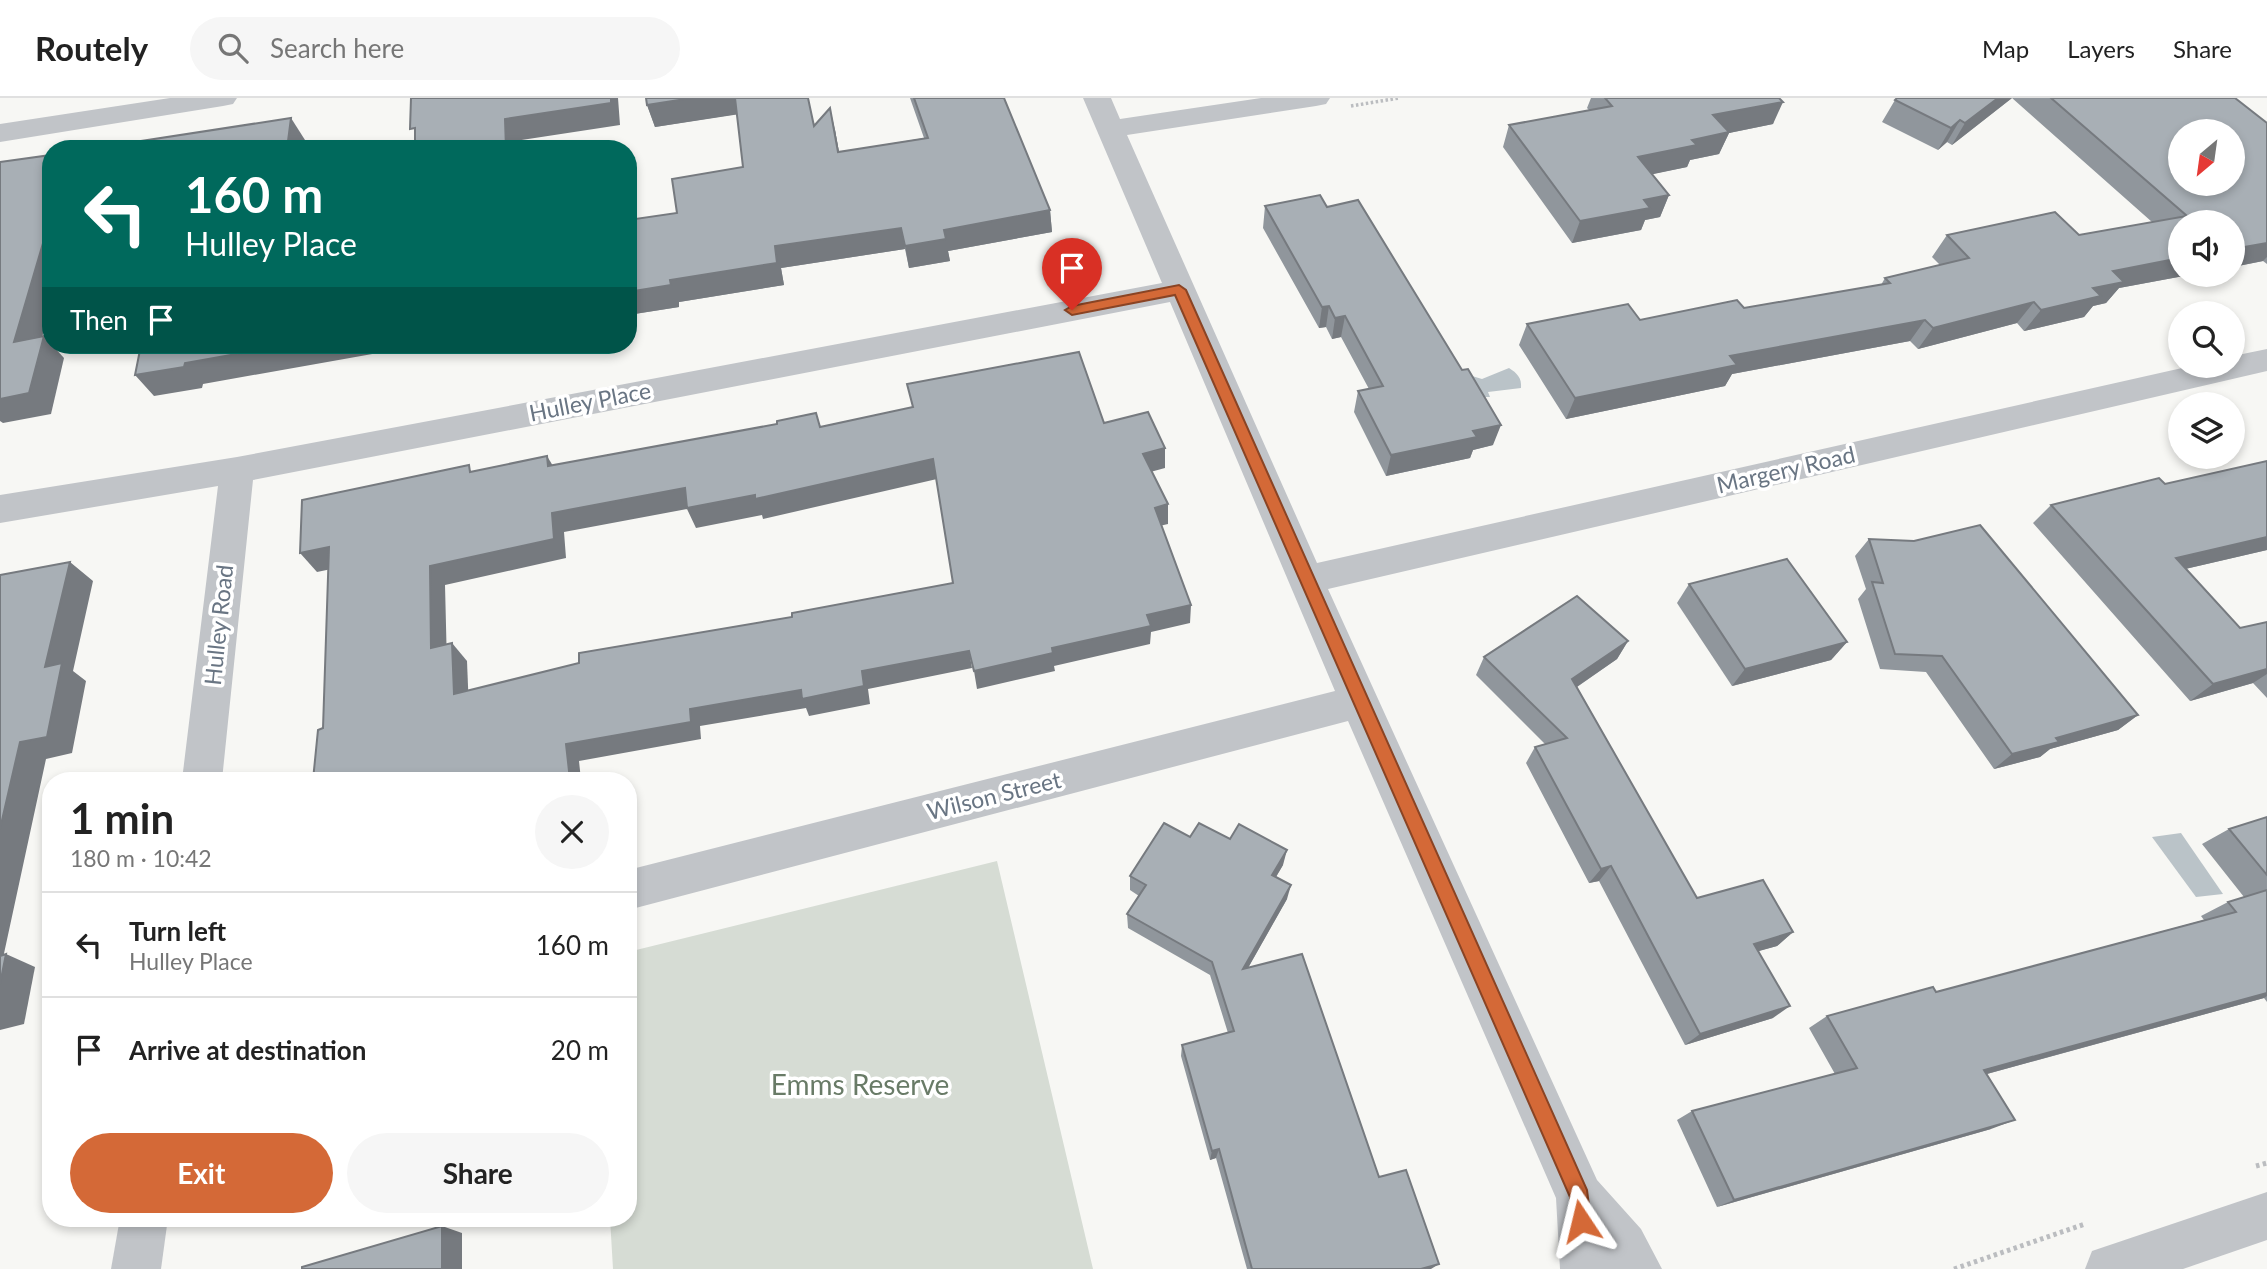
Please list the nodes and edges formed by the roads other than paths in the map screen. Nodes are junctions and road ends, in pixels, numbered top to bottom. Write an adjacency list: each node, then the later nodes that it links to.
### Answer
1 (223, 98): 4 (street)
2 (1316, 98): 3 (street)
3 (1104, 114): 5 (street)
4 (0, 133)
5 (1179, 290): 7 (street, Hulley Place); 9 (street)
6 (2267, 360): 9 (street, Margery Road)
7 (237, 470): 8 (street, Hulley Place); 11 (street, Hulley Road)
8 (0, 509)
9 (1305, 580): 10 (street)
10 (1359, 702): 12 (street, Wilson Street); 13 (street)
11 (203, 772)
12 (637, 888)
13 (1580, 1197): 17 (street); 18 (street)
14 (2267, 1216): 19 (street)
15 (143, 1227): 16 (street)
16 (136, 1269)
17 (1585, 1269)
18 (1637, 1269)
19 (2110, 1269)

